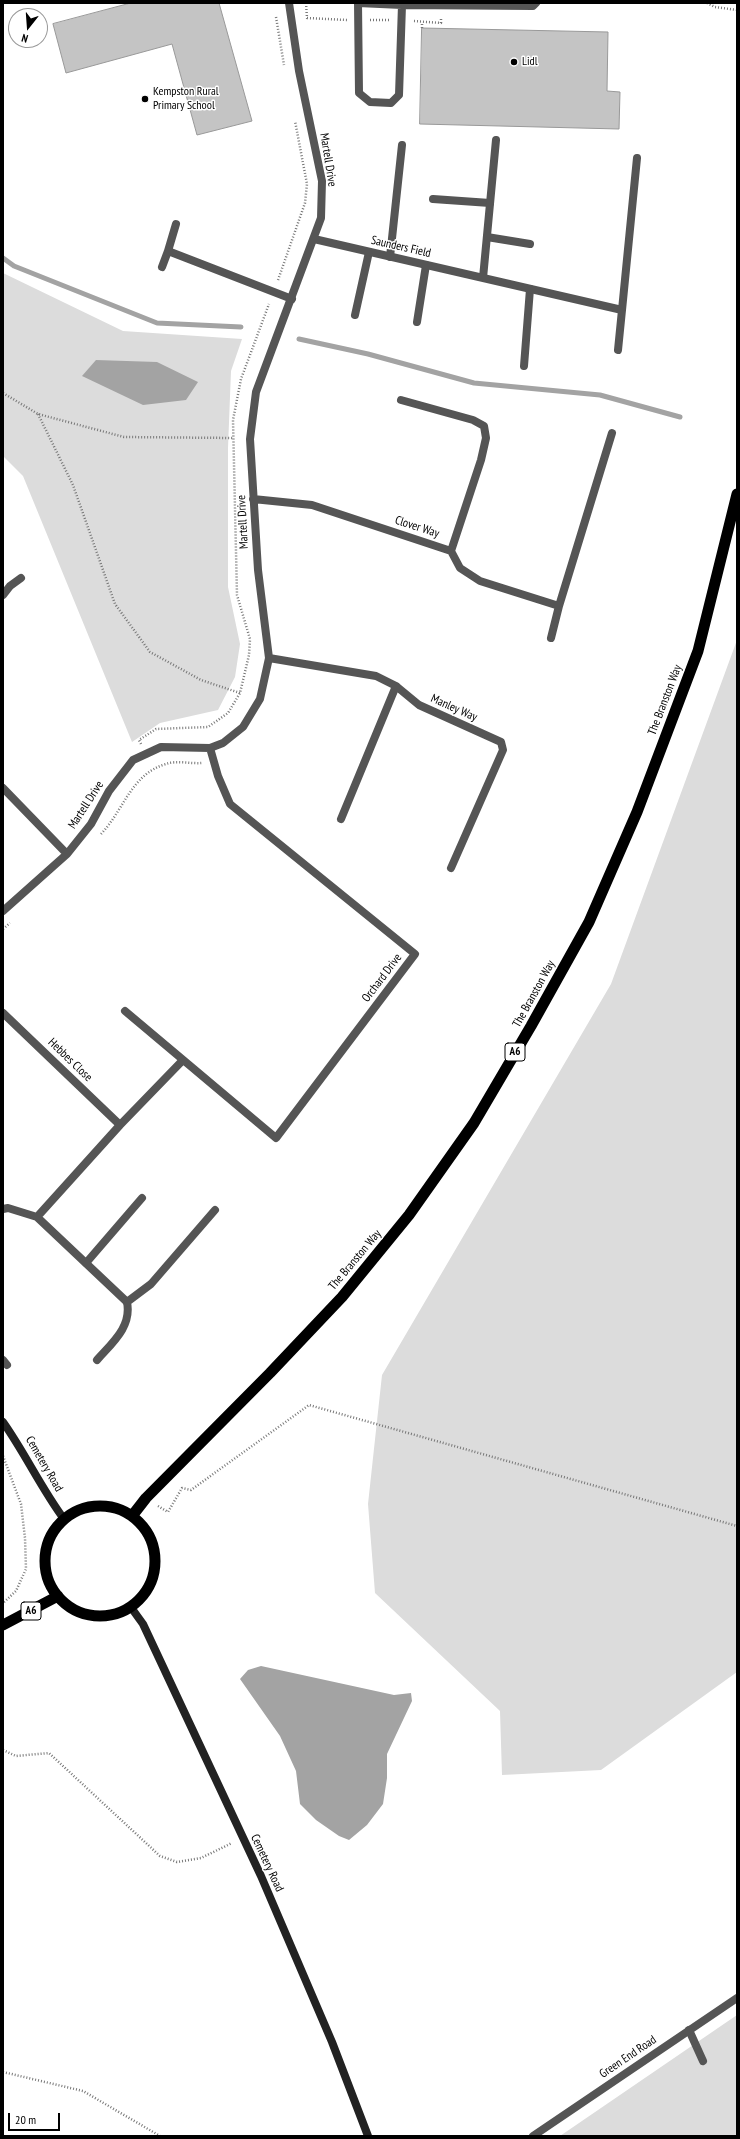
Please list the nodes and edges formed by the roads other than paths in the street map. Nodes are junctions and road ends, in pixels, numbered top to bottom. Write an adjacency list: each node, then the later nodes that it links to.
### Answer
1 (289, 3): 12 (street, Martell Drive)
2 (358, 3): 4 (street); 4 (street)
3 (536, 3): 4 (street)
4 (402, 5)
5 (496, 140): 9 (street)
6 (402, 145): 16 (street)
7 (637, 158): 22 (street)
8 (433, 199): 9 (street)
9 (490, 203): 11 (street)
10 (176, 224): 14 (street)
11 (487, 237): 13 (street); 19 (street)
12 (314, 238): 15 (street, Saunders Field); 21 (street, Martell Drive)
13 (530, 244)
14 (168, 251): 18 (street); 21 (street)
15 (369, 252): 16 (street, Saunders Field); 23 (street)
16 (390, 256): 17 (street, Saunders Field)
17 (426, 265): 19 (street, Saunders Field); 24 (street)
18 (162, 267)
19 (483, 278): 20 (street, Saunders Field)
20 (530, 289): 22 (street, Saunders Field); 26 (street)
21 (292, 299): 30 (street, Martell Drive)
22 (622, 310): 25 (street)
23 (355, 315)
24 (417, 322)
25 (618, 350)
26 (524, 366)
27 (401, 400): 31 (street)
28 (612, 434): 34 (street)
29 (737, 494): 56 (highway, The Branston Way / A6)
30 (253, 499): 31 (street, Clover Way); 36 (street, Martell Drive)
31 (451, 551): 34 (street, Clover Way)
32 (22, 578): 33 (street)
33 (3, 595)
34 (559, 606): 35 (street)
35 (551, 638)
36 (269, 658): 37 (street, Manley Way); 38 (street, Martell Drive)
37 (396, 686): 40 (street); 42 (street, Manley Way)
38 (210, 748): 41 (street, Martell Drive); 46 (street, Orchard Drive)
39 (3, 788): 41 (street)
40 (341, 818)
41 (67, 854): 43 (street, Martell Drive)
42 (450, 868)
43 (3, 911)
44 (125, 1010): 46 (street, Orchard Drive)
45 (3, 1013): 47 (street, Hebbes Close)
46 (183, 1060): 47 (street)
47 (120, 1125): 51 (street)
48 (142, 1198): 52 (street)
49 (3, 1209): 51 (street)
50 (215, 1210): 53 (street)
51 (37, 1217): 52 (street)
52 (86, 1263): 53 (street)
53 (127, 1302): 54 (street)
54 (97, 1360)
55 (3, 1422): 57 (main road, Cemetery Road)
56 (132, 1516): 57 (highway); 59 (highway)
57 (64, 1519): 58 (highway)
58 (58, 1596): 59 (highway); 60 (highway, A6)
59 (130, 1606): 64 (main road, Cemetery Road)
60 (3, 1625)
61 (737, 1998): 62 (street, Green End Road)
62 (689, 2030): 63 (street); 65 (street, Green End Road)
63 (703, 2061)
64 (368, 2136)
65 (533, 2136)

